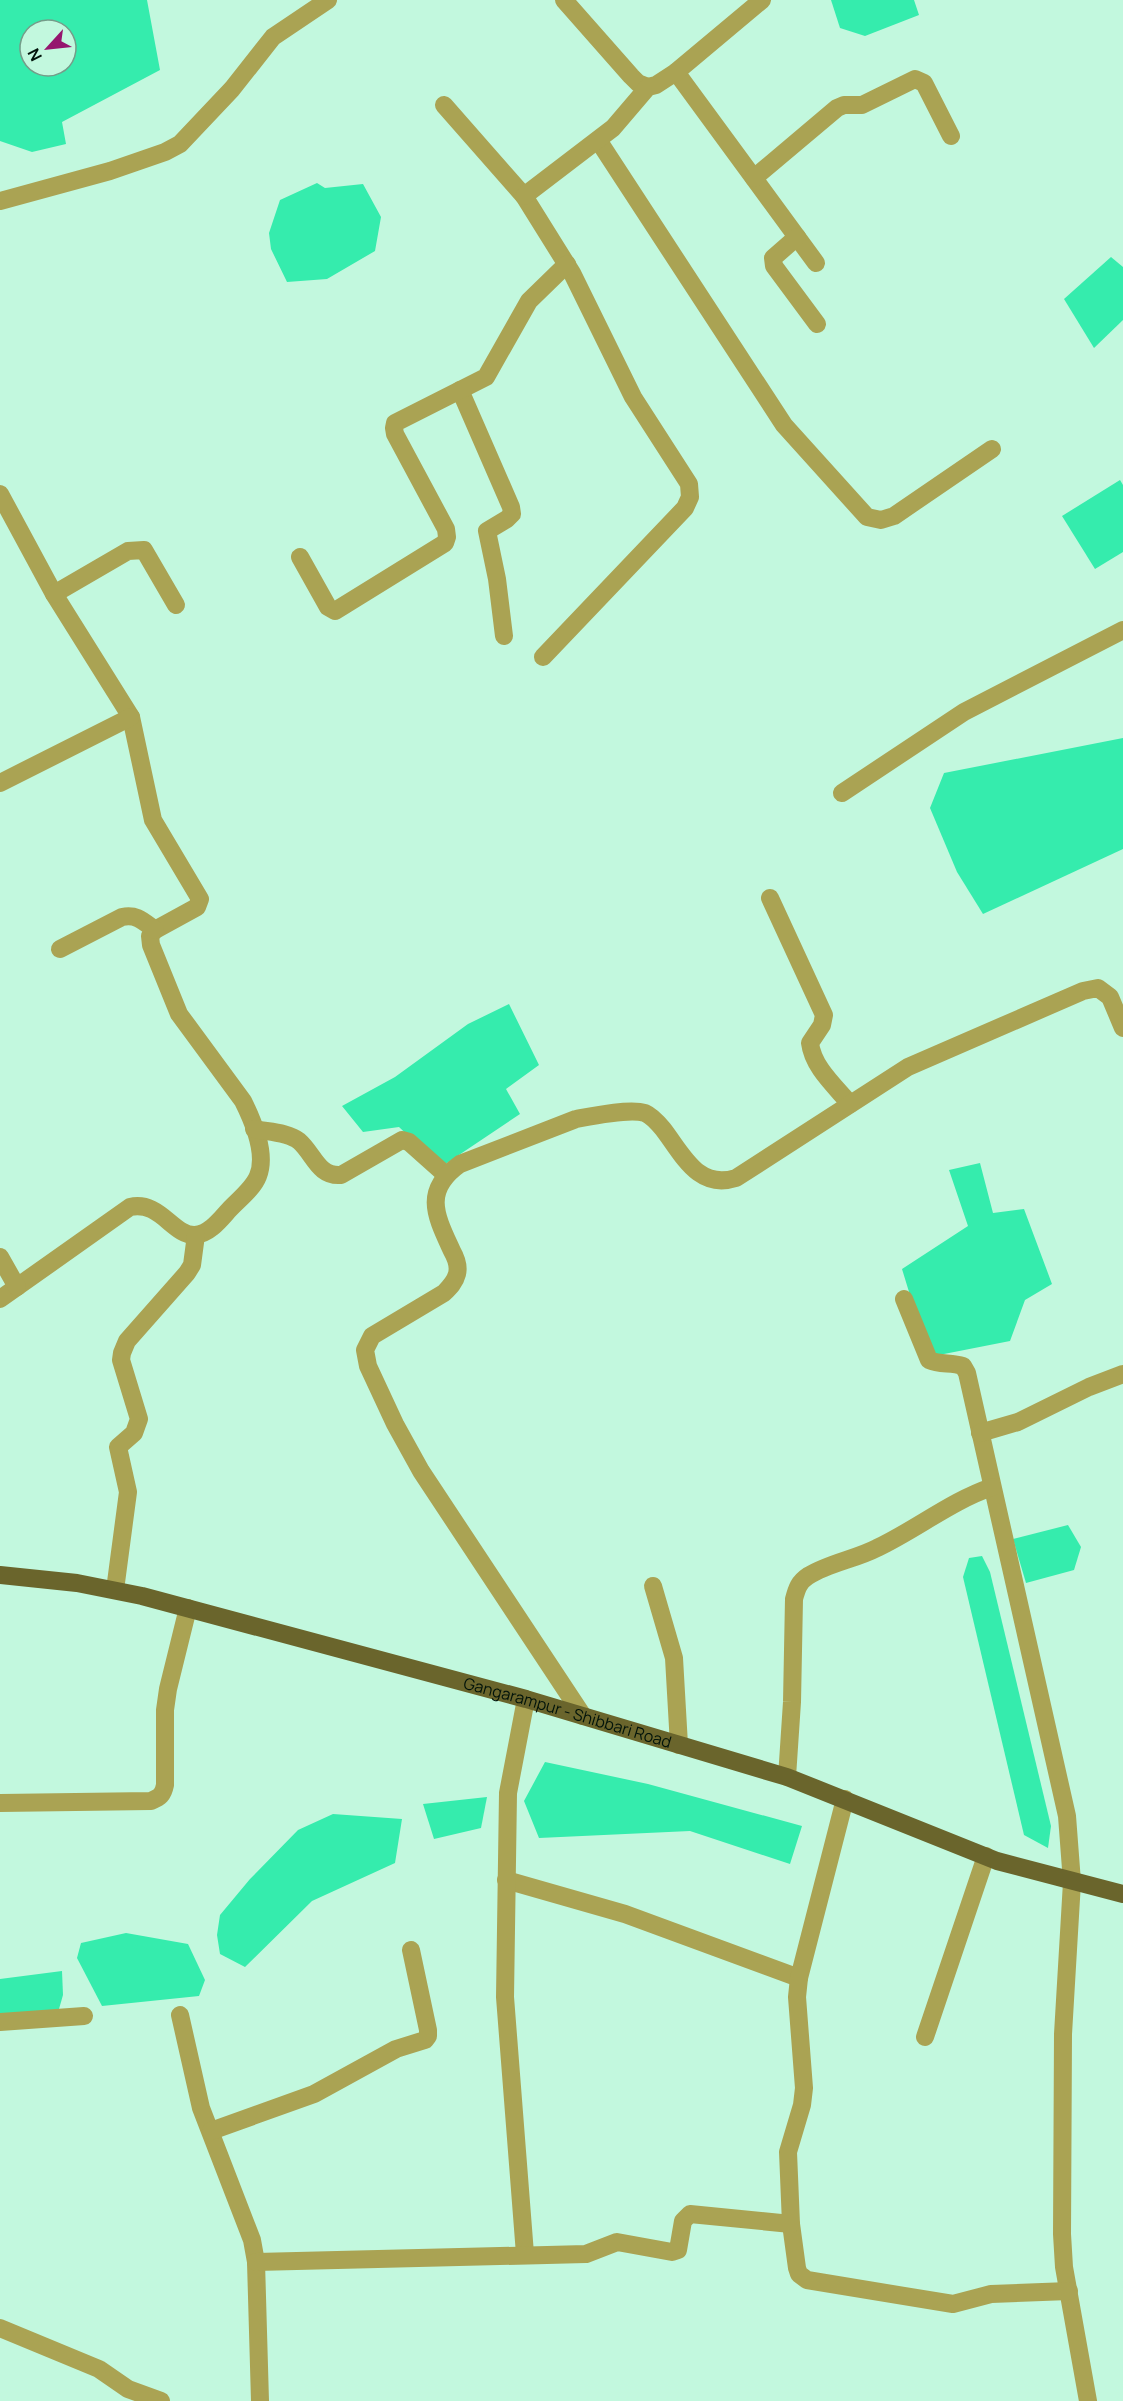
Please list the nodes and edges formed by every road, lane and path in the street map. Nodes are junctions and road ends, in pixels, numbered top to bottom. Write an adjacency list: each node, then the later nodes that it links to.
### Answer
1 (328, 0): 11 (street)
2 (564, 0): 5 (street)
3 (762, 0): 4 (street)
4 (676, 72): 5 (street); 9 (street)
5 (648, 87): 8 (street)
6 (444, 105): 10 (street)
7 (951, 136): 9 (street)
8 (598, 140): 10 (street); 17 (street)
9 (754, 178): 12 (street)
10 (524, 196): 14 (street)
11 (0, 201)
12 (797, 237): 13 (street); 15 (street)
13 (816, 263)
14 (567, 264): 16 (street); 24 (street)
15 (817, 324)
16 (460, 390): 19 (street); 23 (street)
17 (992, 449)
18 (0, 494): 20 (street)
19 (300, 557)
20 (54, 594): 21 (street); 25 (street)
21 (176, 605)
22 (1123, 630): 27 (street)
23 (504, 636)
24 (543, 657)
25 (131, 717): 26 (street); 29 (street)
26 (0, 783)
27 (842, 794)
28 (770, 898): 33 (street)
29 (155, 930): 30 (street); 34 (street)
30 (60, 949)
31 (1116, 992): 32 (street); 33 (street)
32 (1123, 1028)
33 (850, 1104): 35 (street)
34 (254, 1129): 35 (street); 36 (street)
35 (446, 1175): 49 (street)
36 (196, 1235): 38 (street); 46 (street)
37 (0, 1257): 38 (street)
38 (17, 1287): 39 (street)
39 (0, 1299)
40 (904, 1299): 42 (street)
41 (1123, 1374): 42 (street)
42 (980, 1433): 43 (street)
43 (992, 1487): 51 (street); 56 (street)
44 (0, 1575): 46 (main road, Gangarampur - Shibbari Road)
45 (652, 1586): 50 (street)
46 (115, 1590): 47 (main road, Gangarampur - Shibbari Road)
47 (188, 1608): 48 (main road, Gangarampur - Shibbari Road); 53 (street)
48 (526, 1699): 49 (main road, Gangarampur - Shibbari Road); 55 (street)
49 (583, 1716): 50 (main road, Gangarampur - Shibbari Road)
50 (680, 1745): 51 (main road, Gangarampur - Shibbari Road)
51 (787, 1777): 52 (main road, Gangarampur - Shibbari Road)
52 (845, 1800): 54 (main road, Gangarampur - Shibbari Road); 59 (street)
53 (0, 1803)
54 (986, 1856): 56 (main road, Gangarampur - Shibbari Road); 63 (street)
55 (506, 1880): 59 (street); 66 (street)
56 (1072, 1882): 57 (main road, Gangarampur - Shibbari Road); 68 (street)
57 (1123, 1894)
58 (411, 1950): 64 (street)
59 (799, 1978): 65 (street)
60 (180, 2014): 64 (street)
61 (84, 2016): 62 (street)
62 (0, 2022)
63 (925, 2037)
64 (211, 2131): 67 (street)
65 (791, 2224): 66 (street); 68 (street)
66 (525, 2254): 67 (street)
67 (256, 2262): 71 (street)
68 (1069, 2291): 72 (street)
69 (0, 2328): 70 (street)
70 (161, 2401)
71 (260, 2401)
72 (1088, 2401)

